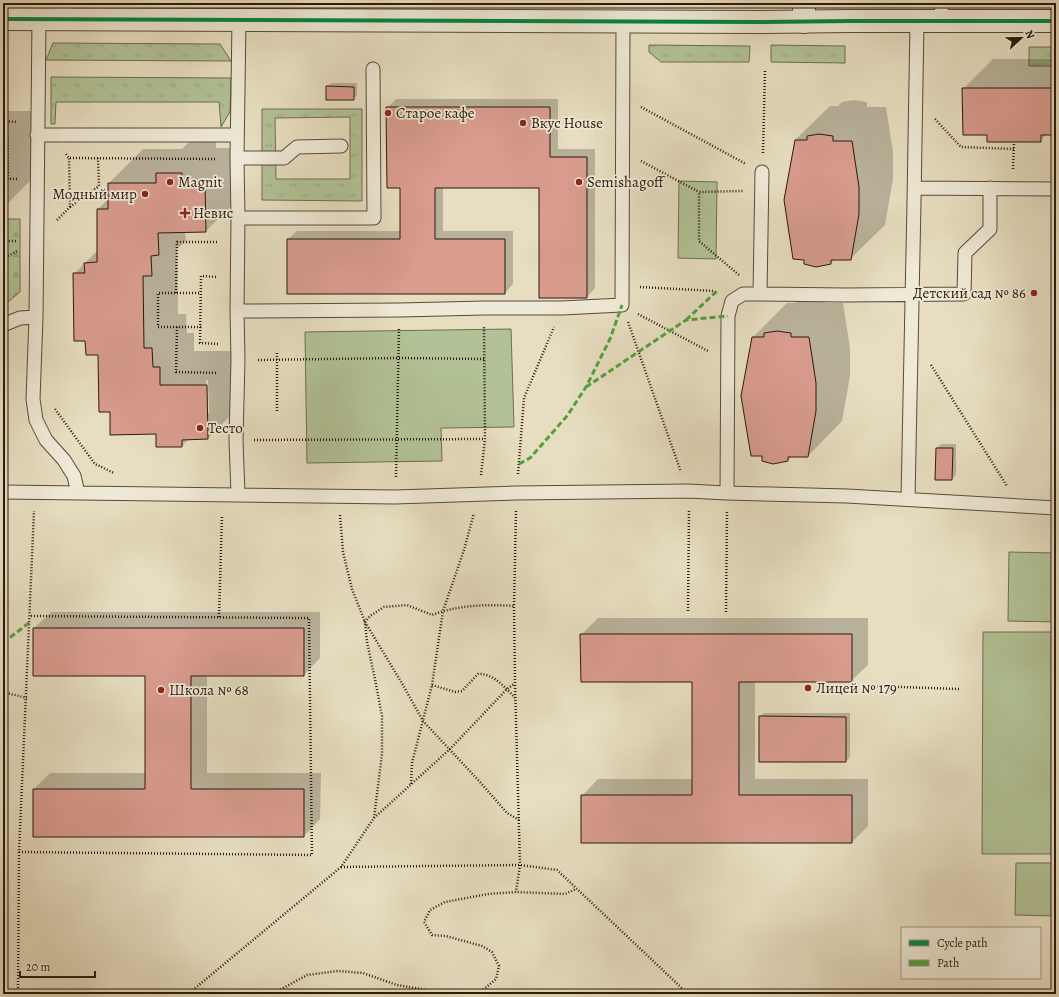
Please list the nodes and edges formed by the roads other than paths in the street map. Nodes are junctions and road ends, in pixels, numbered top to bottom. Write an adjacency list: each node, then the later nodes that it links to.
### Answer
1 (64, 11): 4 (street); 5 (street)
2 (942, 12): 6 (street); 7 (street)
3 (804, 13): 6 (street); 8 (street)
4 (22, 15): 10 (lane)
5 (239, 20): 8 (street); 11 (lane)
6 (918, 21): 15 (lane)
7 (1056, 21)
8 (623, 22): 21 (lane)
9 (373, 69): 18 (lane)
10 (37, 134): 11 (lane); 22 (lane)
11 (237, 135): 13 (lane)
12 (341, 146): 13 (lane)
13 (237, 158): 18 (lane)
14 (762, 172): 19 (lane)
15 (915, 188): 16 (lane); 20 (lane)
16 (990, 188): 17 (lane); 20 (lane)
17 (1056, 189)
18 (238, 218): 21 (lane)
19 (760, 294): 20 (lane); 26 (lane)
20 (912, 295): 28 (lane)
21 (237, 311): 27 (lane)
22 (36, 317): 23 (lane); 25 (lane)
23 (3, 325)
24 (3, 492): 25 (lane)
25 (78, 493): 27 (lane)
26 (727, 493): 27 (lane); 28 (lane)
27 (238, 494)
28 (908, 499): 29 (lane)
29 (1056, 508)

